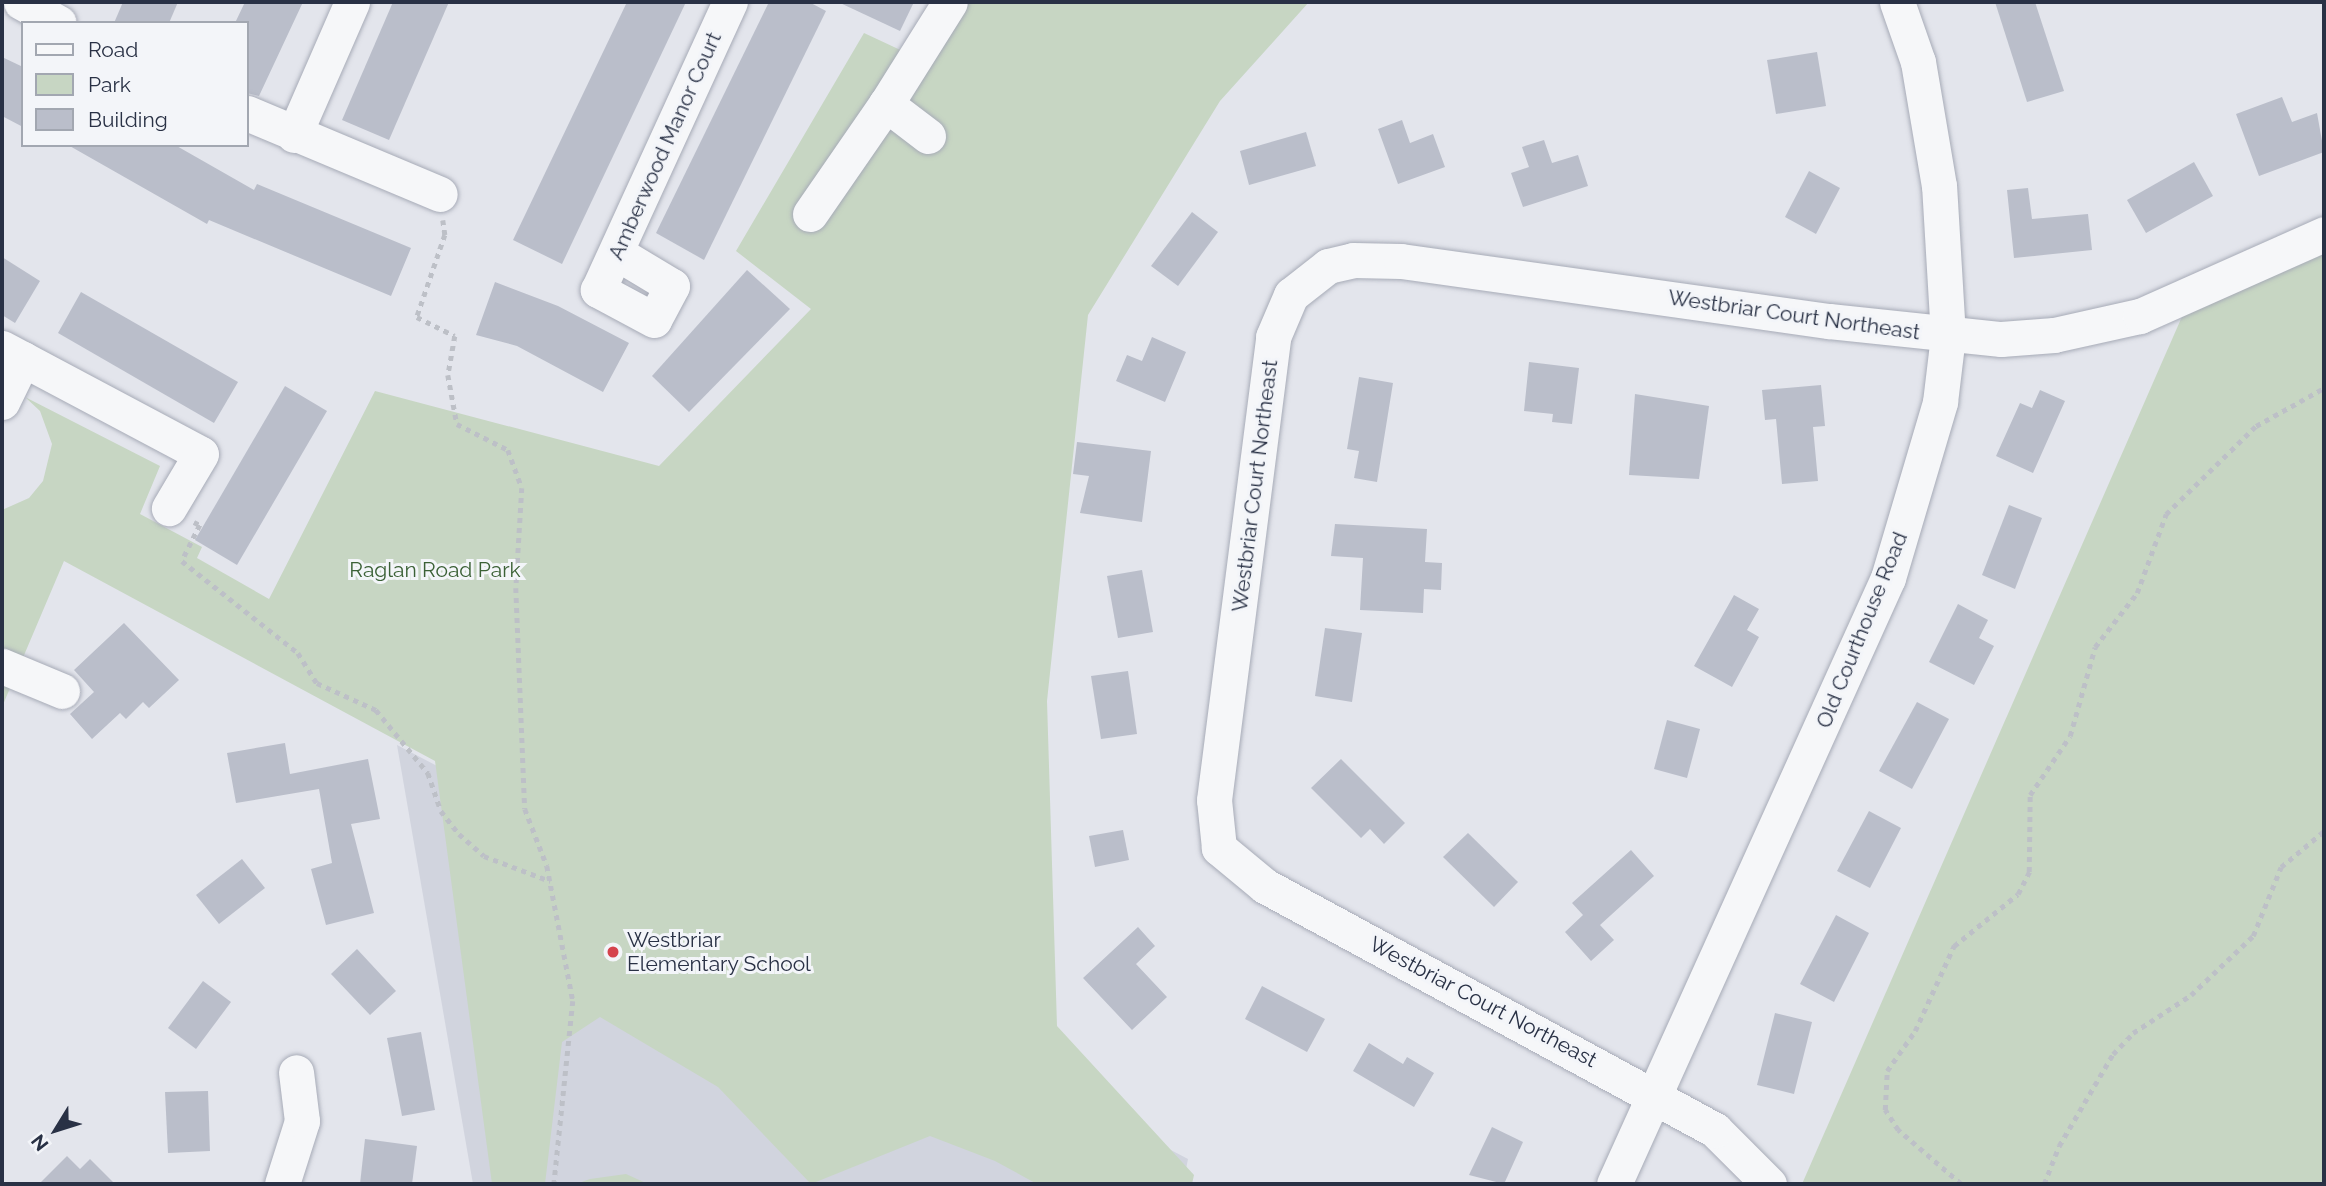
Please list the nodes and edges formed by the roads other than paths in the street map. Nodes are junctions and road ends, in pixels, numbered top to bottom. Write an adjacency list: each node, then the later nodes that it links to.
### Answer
1 (21, 2): 7 (street)
2 (74, 2): 8 (street)
3 (352, 2): 11 (street)
4 (730, 2): 16 (street, Amberwood Manor Court)
5 (950, 2): 9 (street)
6 (1896, 2): 17 (street, Old Courthouse Road)
7 (55, 21)
8 (66, 21)
9 (886, 104): 12 (street); 14 (street)
10 (248, 113): 11 (street)
11 (294, 135): 13 (street)
12 (928, 136)
13 (440, 194)
14 (810, 214)
15 (2324, 234): 17 (street, Westbriar Court Northeast)
16 (617, 253): 16 (street, Amberwood Manor Court)
17 (1948, 336): 24 (street, Old Courthouse Road); 24 (street, Westbriar Court Northeast)
18 (12, 354): 19 (street); 20 (street)
19 (2, 402)
20 (169, 508)
21 (2, 666): 22 (street)
22 (62, 691)
23 (296, 1072): 25 (street)
24 (1656, 1097): 26 (street, Old Courthouse Road); 27 (street, Westbriar Court Northeast)
25 (282, 1184)
26 (1614, 1184)
27 (1769, 1184)

